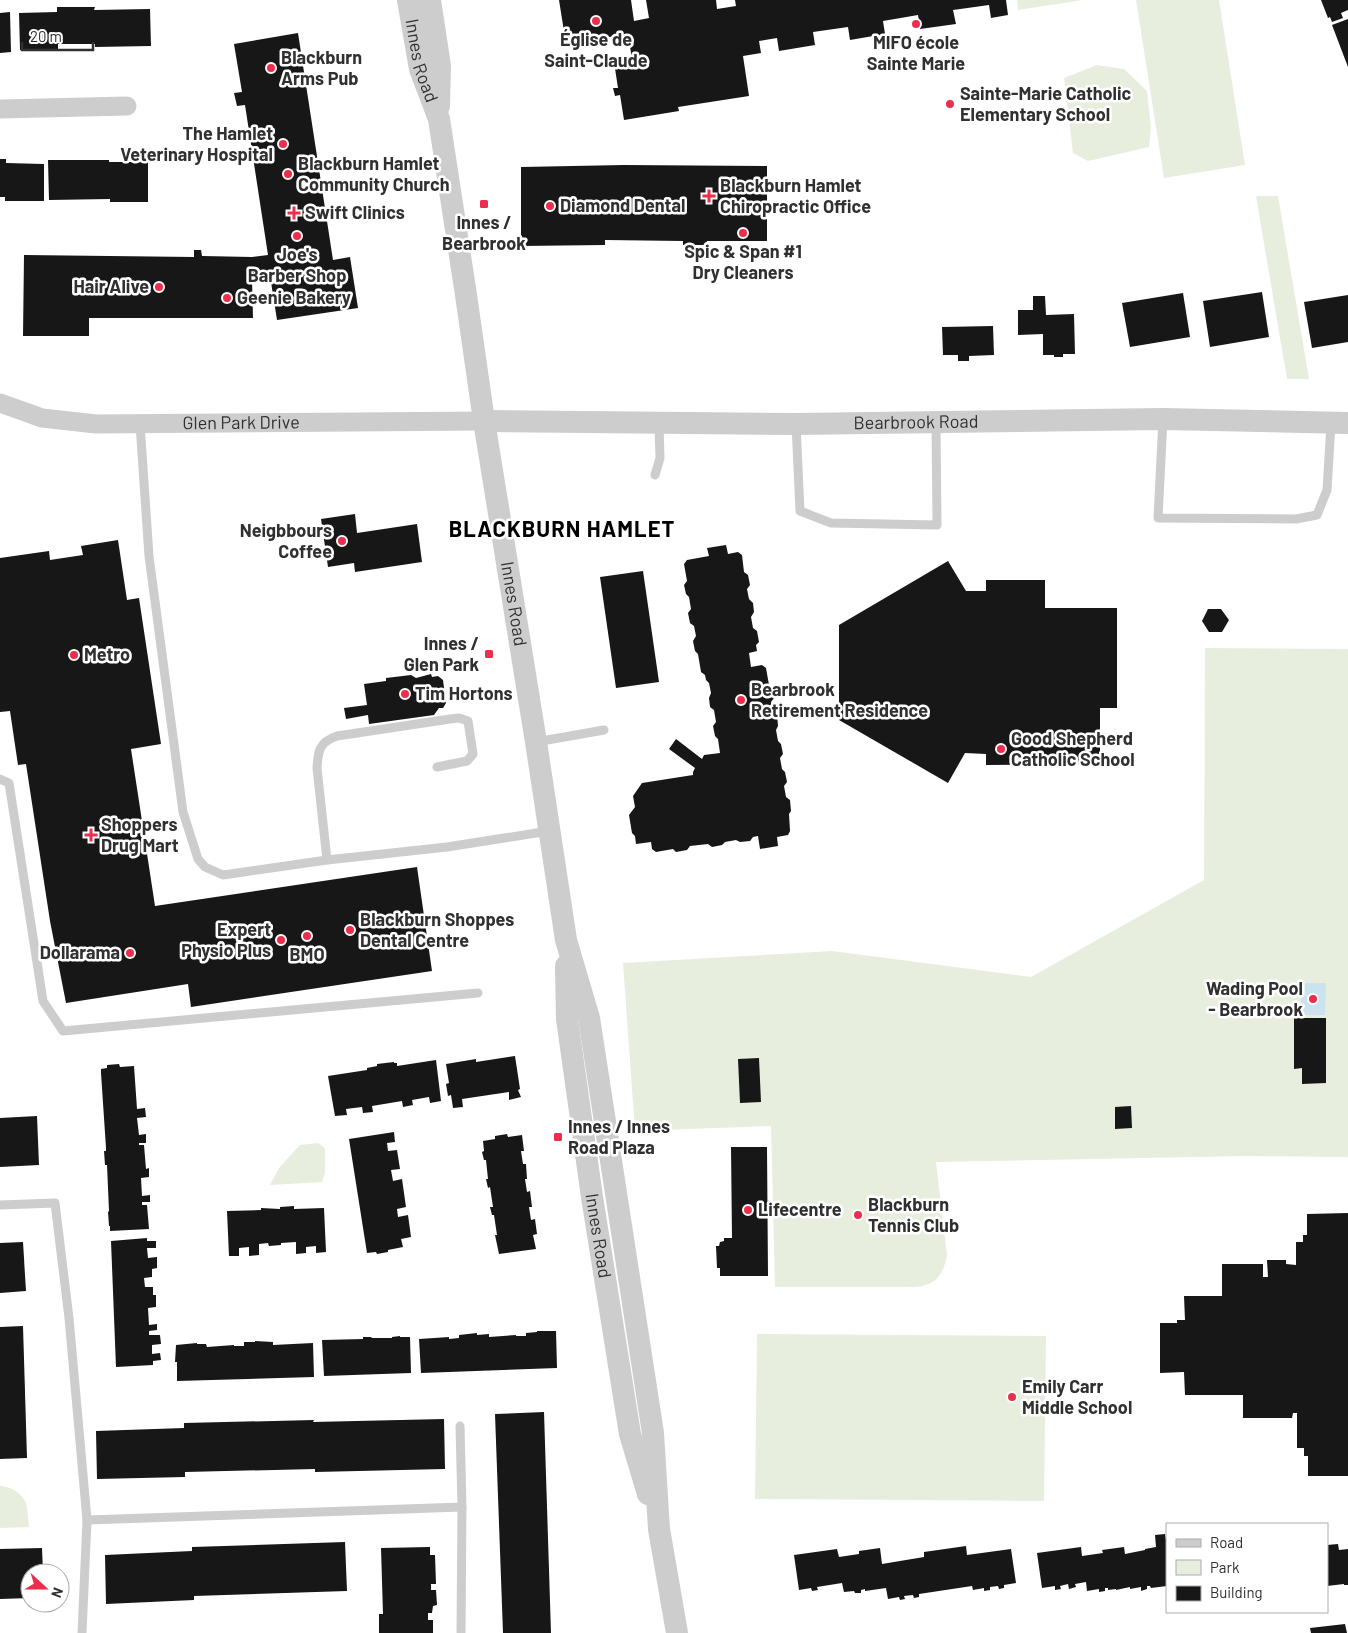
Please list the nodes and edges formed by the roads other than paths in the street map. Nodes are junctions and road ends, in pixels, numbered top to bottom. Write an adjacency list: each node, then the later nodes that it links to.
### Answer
1 (408, 0): 5 (street, Innes Road)
2 (430, 0): 5 (street, Innes Road)
3 (127, 106): 4 (street)
4 (0, 109)
5 (438, 120): 8 (street, Innes Road)
6 (0, 403): 12 (street, Glen Park Drive)
7 (1163, 419): 9 (street, Bearbrook Road); 10 (street, Bearbrook Road); 10 (lane)
8 (484, 422): 11 (street, Bearbrook Road); 12 (street, Glen Park Drive); 16 (street, Innes Road)
9 (936, 422): 13 (street, Bearbrook Road); 13 (lane)
10 (1339, 422)
11 (659, 423): 13 (street, Bearbrook Road); 14 (lane)
12 (140, 424): 20 (lane)
13 (796, 424)
14 (655, 475)
15 (604, 730): 16 (lane)
16 (536, 742): 19 (street, Innes Road)
17 (437, 766): 20 (lane)
18 (0, 779): 21 (lane)
19 (549, 831): 20 (lane); 28 (street, Innes Road)
20 (327, 860)
21 (478, 993)
22 (0, 1205): 25 (lane)
23 (460, 1426): 24 (lane)
24 (462, 1507): 25 (lane); 27 (lane)
25 (87, 1520): 26 (lane)
26 (82, 1633)
27 (461, 1633)
28 (677, 1633)

